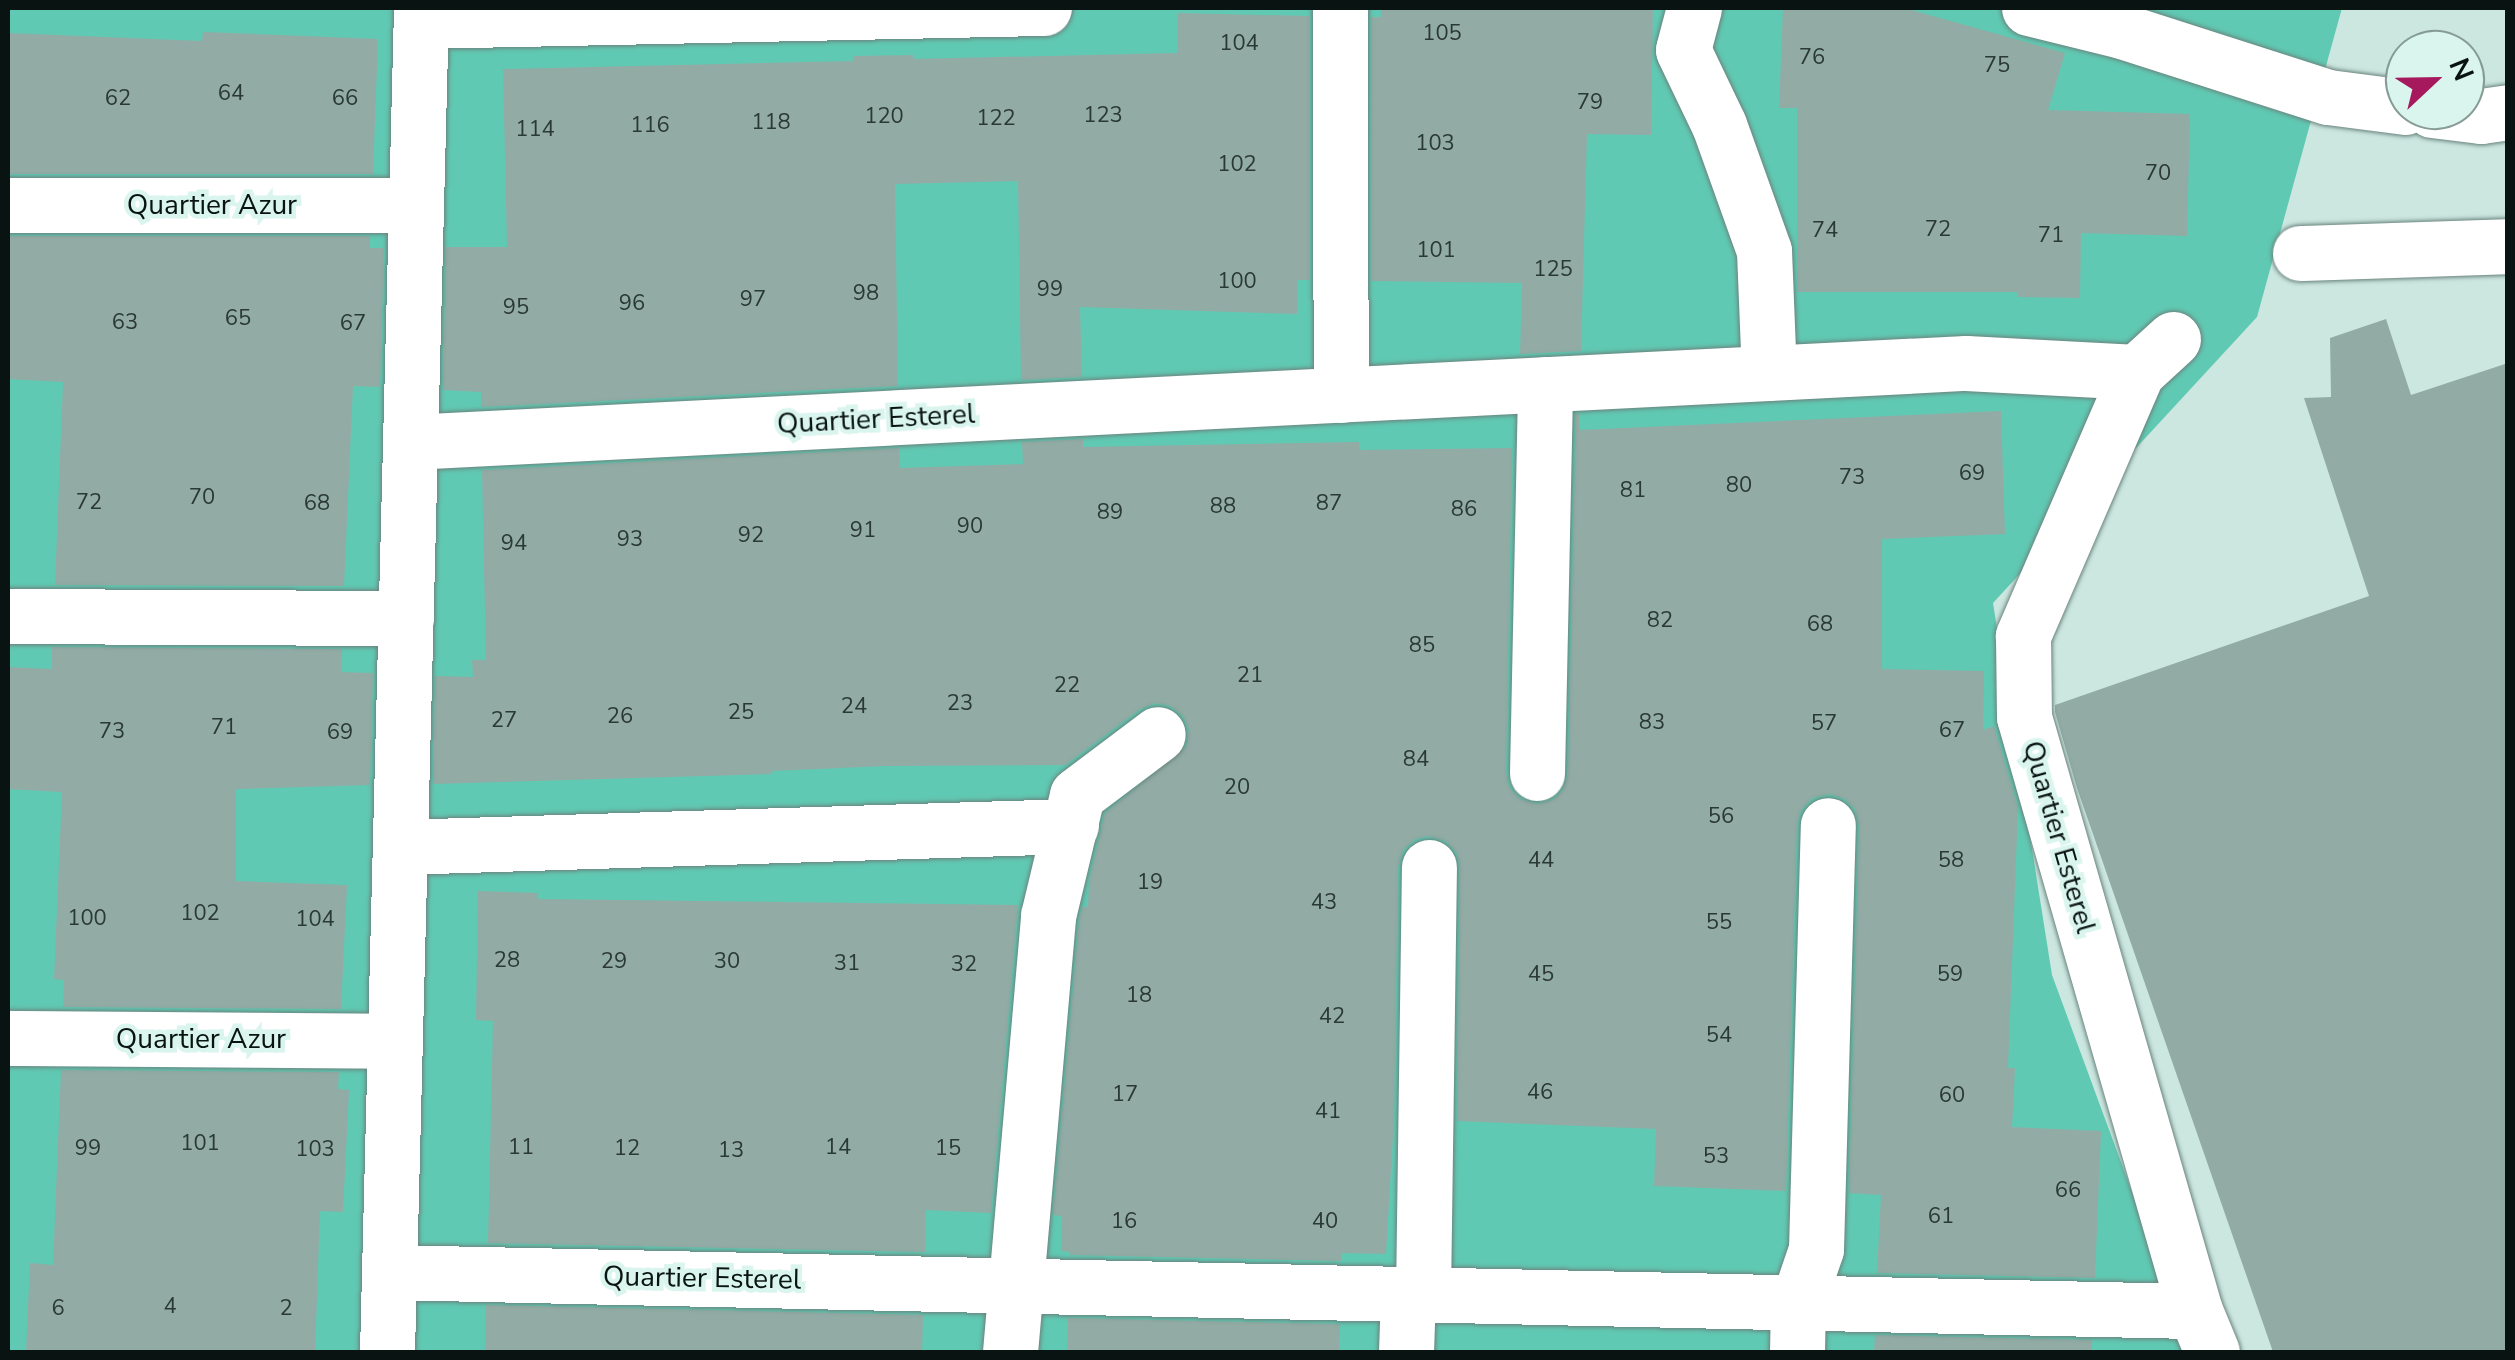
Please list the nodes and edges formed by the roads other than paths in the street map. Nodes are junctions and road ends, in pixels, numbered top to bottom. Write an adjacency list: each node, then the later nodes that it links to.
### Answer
1 (1044, 8): 5 (lane)
2 (1340, 8): 13 (lane)
3 (1694, 8): 11 (lane)
4 (2029, 8): 6 (lane)
5 (421, 14): 8 (lane)
6 (2385, 103)
7 (8, 205): 8 (lane, Quartier Azur)
8 (416, 205): 14 (lane)
9 (2508, 246): 10 (lane)
10 (2300, 253)
11 (1769, 374): 12 (lane, Quartier Esterel); 29 (lane, Quartier Esterel)
12 (1545, 384): 13 (lane, Quartier Esterel); 18 (lane)
13 (1341, 395): 14 (lane, Quartier Esterel)
14 (410, 442): 16 (lane)
15 (8, 616): 16 (lane)
16 (406, 618): 21 (lane)
17 (1158, 734): 19 (lane)
18 (1537, 772)
19 (1070, 826): 21 (lane); 26 (lane)
20 (1828, 826): 28 (lane)
21 (400, 847): 24 (lane)
22 (1428, 867): 27 (lane)
23 (8, 1038): 24 (lane, Quartier Azur)
24 (395, 1040): 25 (lane)
25 (389, 1272): 26 (lane, Quartier Esterel); 30 (lane)
26 (1015, 1285): 27 (lane, Quartier Esterel); 31 (lane)
27 (1415, 1294): 28 (lane, Quartier Esterel); 32 (lane)
28 (1798, 1327): 29 (lane, Quartier Esterel)
29 (2204, 1332)
30 (387, 1352)
31 (1010, 1352)
32 (1406, 1352)

